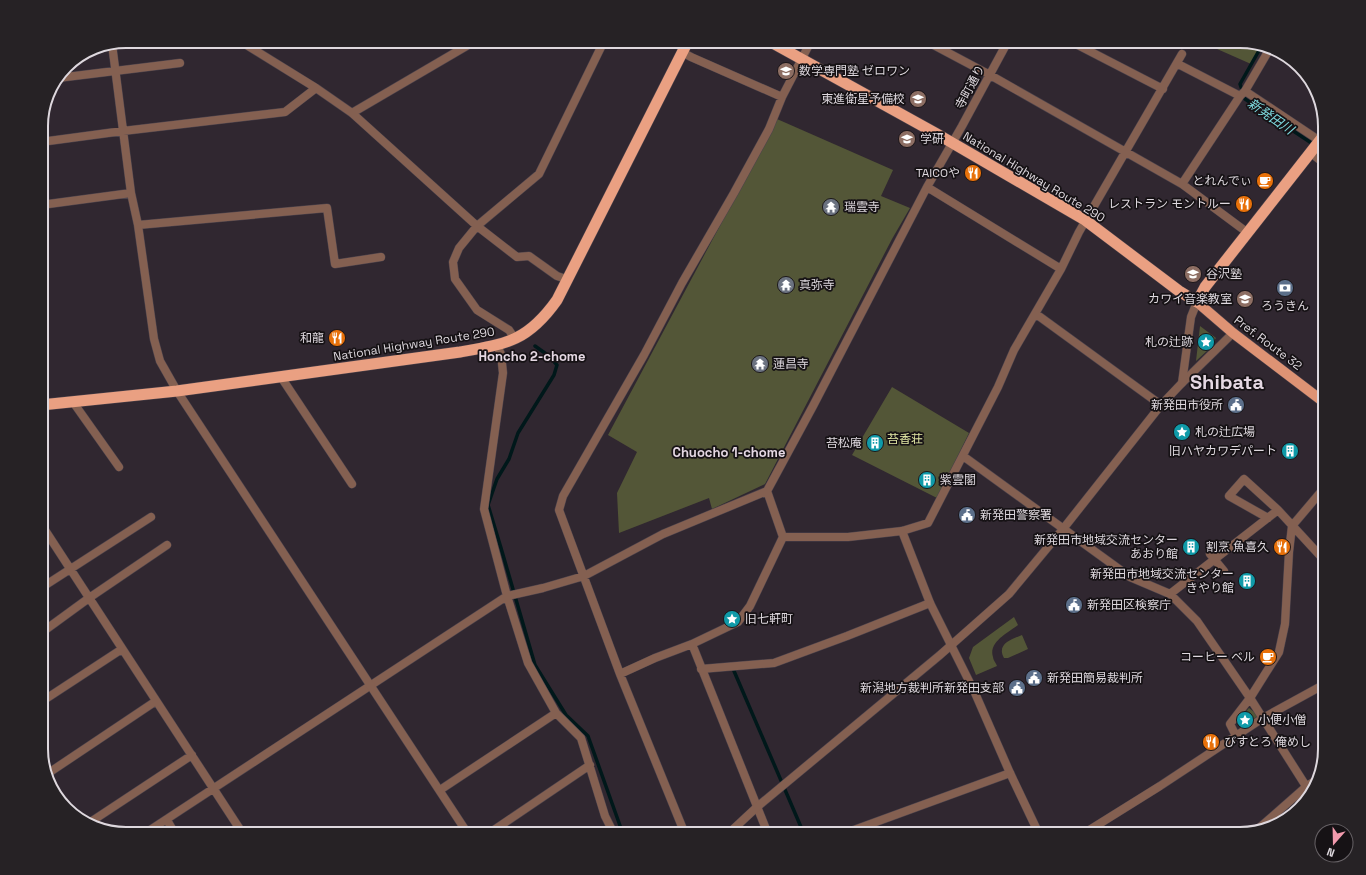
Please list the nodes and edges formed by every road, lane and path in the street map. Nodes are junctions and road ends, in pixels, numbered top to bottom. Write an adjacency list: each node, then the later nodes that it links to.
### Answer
1 (251, 48): 20 (street)
2 (463, 48): 24 (street)
3 (601, 48): 39 (street)
4 (684, 48): 11 (highway, National Highway Route 290)
5 (781, 48): 14 (highway, National Highway Route 290)
6 (807, 48): 14 (street)
7 (939, 48): 18 (street)
8 (1004, 48): 18 (street, 寺町通り)
9 (1084, 48): 21 (street)
10 (112, 50): 17 (street)
11 (682, 52): 23 (street); 43 (highway, National Highway Route 290)
12 (1267, 53): 22 (street)
13 (1182, 54): 16 (street)
14 (801, 59): 23 (street); 28 (highway, National Highway Route 290)
15 (180, 63): 17 (street)
16 (1178, 64): 21 (street); 22 (street)
17 (114, 72): 19 (street); 25 (street)
18 (990, 75): 28 (street, 寺町通り); 30 (street)
19 (65, 77)
20 (316, 88): 24 (street); 25 (street)
21 (1163, 89): 30 (street)
22 (1243, 93): 26 (street); 33 (street)
23 (782, 97): 74 (street)
24 (352, 113): 39 (street)
25 (123, 131): 27 (street); 35 (street)
26 (1318, 136)
27 (48, 141)
28 (952, 143): 34 (street, 寺町通り); 37 (highway, National Highway Route 290)
29 (1318, 143): 31 (highway)
30 (1125, 151): 33 (street); 37 (street)
31 (1311, 153): 32 (street); 40 (highway)
32 (1318, 158)
33 (1182, 184): 40 (street)
34 (927, 187): 42 (street); 59 (street, 寺町通り)
35 (131, 193): 36 (street); 38 (street)
36 (48, 204)
37 (1086, 220): 42 (street); 44 (highway, National Highway Route 290)
38 (138, 225): 41 (street); 51 (street)
39 (477, 226): 43 (street); 47 (street)
40 (1248, 233): 44 (highway)
41 (381, 257)
42 (1061, 268): 45 (street)
43 (566, 279): 47 (highway, National Highway Route 290)
44 (1197, 302): 46 (main road, Pref. Route 32); 50 (street)
45 (1036, 314): 55 (street); 56 (street)
46 (1233, 333): 50 (street); 52 (main road, Pref. Route 32)
47 (515, 339): 48 (highway, National Highway Route 290)
48 (497, 346): 49 (highway, National Highway Route 290); 77 (street)
49 (281, 377): 51 (highway, National Highway Route 290); 58 (street)
50 (1182, 383): 55 (street)
51 (177, 391): 53 (highway, National Highway Route 290); 86 (street)
52 (1318, 398)
53 (74, 402): 54 (highway, National Highway Route 290); 57 (street)
54 (48, 404)
55 (1161, 406): 65 (street)
56 (963, 456): 65 (street); 66 (street)
57 (119, 467)
58 (352, 484)
59 (767, 491): 68 (street); 74 (street)
60 (1318, 500): 64 (street)
61 (1278, 510): 63 (street); 63 (street); 64 (street)
62 (151, 517): 72 (street)
63 (1268, 518): 76 (street)
64 (1292, 526): 71 (street); 89 (street)
65 (1063, 529): 76 (street); 82 (street)
66 (902, 531): 68 (street); 79 (street)
67 (48, 535): 72 (street)
68 (784, 537): 81 (street)
69 (167, 545): 78 (street)
70 (1210, 554): 73 (street)
71 (1318, 554)
72 (70, 570): 75 (street); 78 (street)
73 (1224, 571)
74 (584, 576): 77 (street); 85 (street)
75 (48, 584)
76 (1170, 594): 89 (street)
77 (507, 596): 86 (street); 91 (street)
78 (89, 598): 80 (street); 83 (street)
79 (930, 603): 82 (street); 84 (street)
80 (48, 628)
81 (692, 644): 84 (street); 85 (street)
82 (951, 645): 97 (street); 102 (street)
83 (122, 648): 88 (street); 90 (street)
84 (701, 669): 102 (street)
85 (620, 674): 112 (street)
86 (371, 685): 100 (street); 101 (street)
87 (1318, 688): 92 (street)
88 (48, 697)
89 (1250, 698): 92 (street); 93 (street)
90 (156, 701): 94 (street); 96 (street)
91 (556, 714): 95 (street); 101 (street)
92 (1263, 718): 93 (street); 99 (street)
93 (1236, 736): 117 (street)
94 (192, 755): 100 (street); 103 (street)
95 (590, 765): 110 (street); 111 (street)
96 (51, 771)
97 (1010, 773): 115 (street); 116 (street)
98 (1310, 784): 99 (street)
99 (1307, 786): 105 (street)
100 (214, 788): 104 (street); 108 (street)
101 (440, 790): 109 (street)
102 (757, 807): 113 (street); 114 (street)
103 (94, 820)
104 (166, 820): 106 (street); 107 (street)
105 (1266, 822)
106 (155, 827)
107 (170, 827)
108 (239, 827)
109 (464, 827)
110 (498, 827)
111 (611, 827)
112 (682, 827)
113 (736, 827)
114 (765, 827)
115 (862, 827)
116 (1036, 827)
117 (1094, 827)

